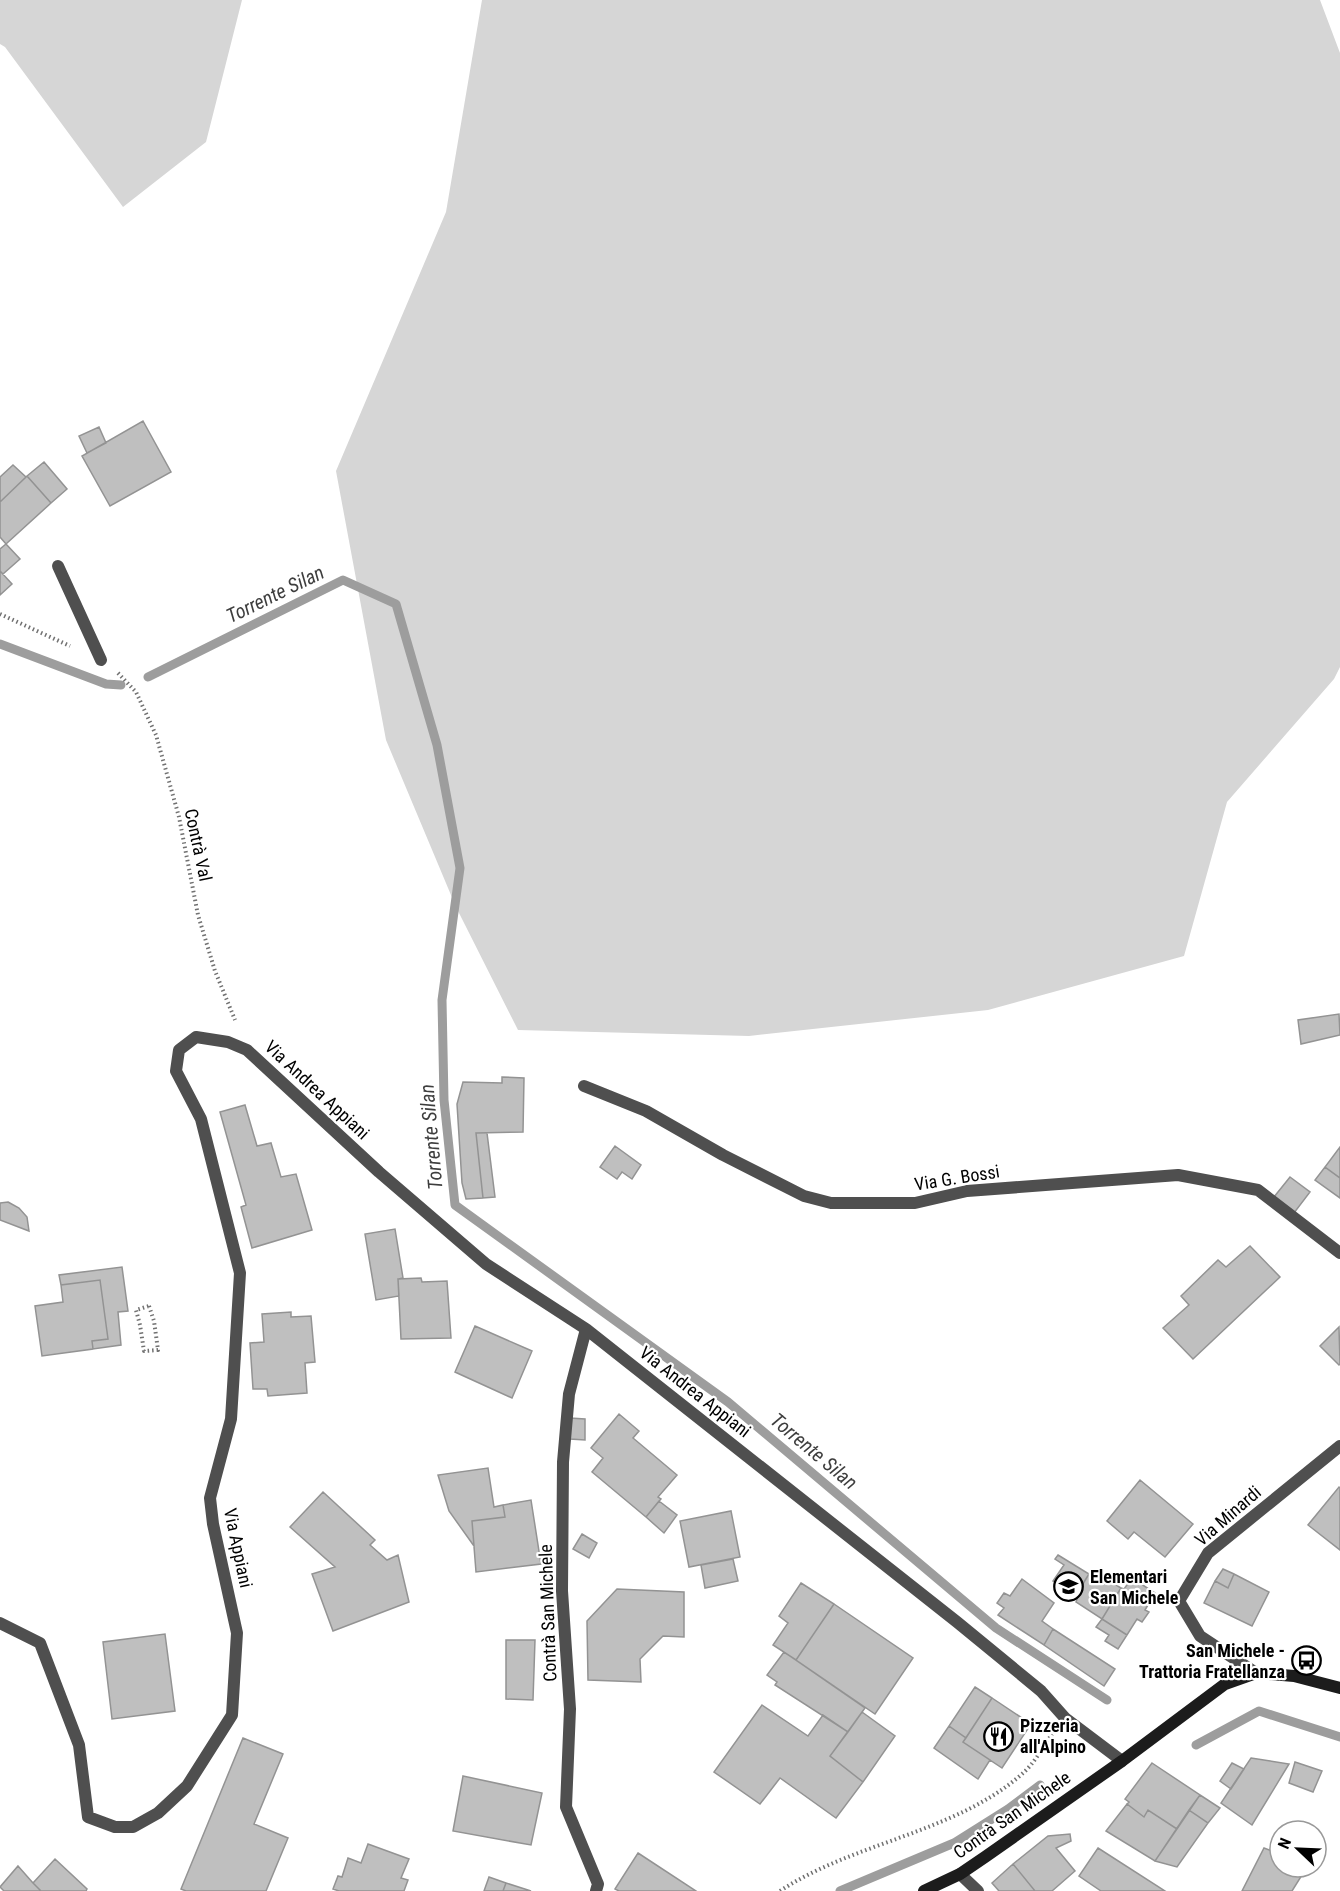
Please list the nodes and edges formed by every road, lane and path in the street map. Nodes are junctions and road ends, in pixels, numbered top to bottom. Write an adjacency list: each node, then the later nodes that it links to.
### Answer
1 (58, 566): 3 (street)
2 (0, 614): 3 (path, Contrà Val)
3 (101, 660): 4 (path, Contrà Val)
4 (247, 1050): 8 (street, Via Andrea Appiani); 10 (street, Via Appiani)
5 (584, 1086): 6 (street, Via G. Bossi)
6 (1340, 1253)
7 (136, 1310): 7 (path)
8 (586, 1329): 14 (street, Via Andrea Appiani); 16 (street, Contrà San Michele)
9 (1340, 1446): 11 (street, Via Minardi)
10 (0, 1623)
11 (1256, 1673): 12 (main road, Contrà San Michele); 14 (main road, Contrà San Michele)
12 (1340, 1688)
13 (1058, 1727): 17 (path)
14 (1122, 1761): 15 (main road, Contrà San Michele)
15 (960, 1874): 18 (main road, Contrà San Michele); 19 (street)
16 (596, 1891)
17 (780, 1891)
18 (924, 1891)
19 (978, 1891)

